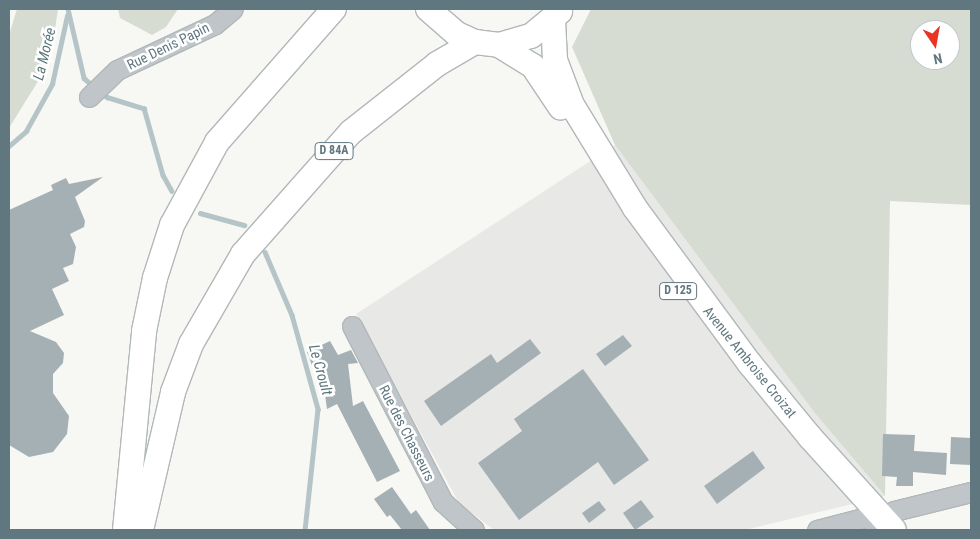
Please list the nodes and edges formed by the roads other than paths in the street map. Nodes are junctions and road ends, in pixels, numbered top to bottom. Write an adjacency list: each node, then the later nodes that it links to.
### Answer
1 (234, 9): 7 (street, Rue Denis Papin)
2 (334, 9): 11 (main road)
3 (428, 9): 5 (main road)
4 (558, 15): 6 (main road); 10 (main road, Avenue Ambroise Croizat / D 125)
5 (475, 42): 6 (main road); 12 (main road, D 84A)
6 (499, 45): 10 (main road, Avenue Ambroise Croizat / D 125)
7 (89, 97)
8 (352, 326): 13 (street, Rue des Chasseurs)
9 (971, 492): 10 (street)
10 (879, 526): 14 (street)
11 (125, 530)
12 (142, 530)
13 (474, 530)
14 (817, 530)

